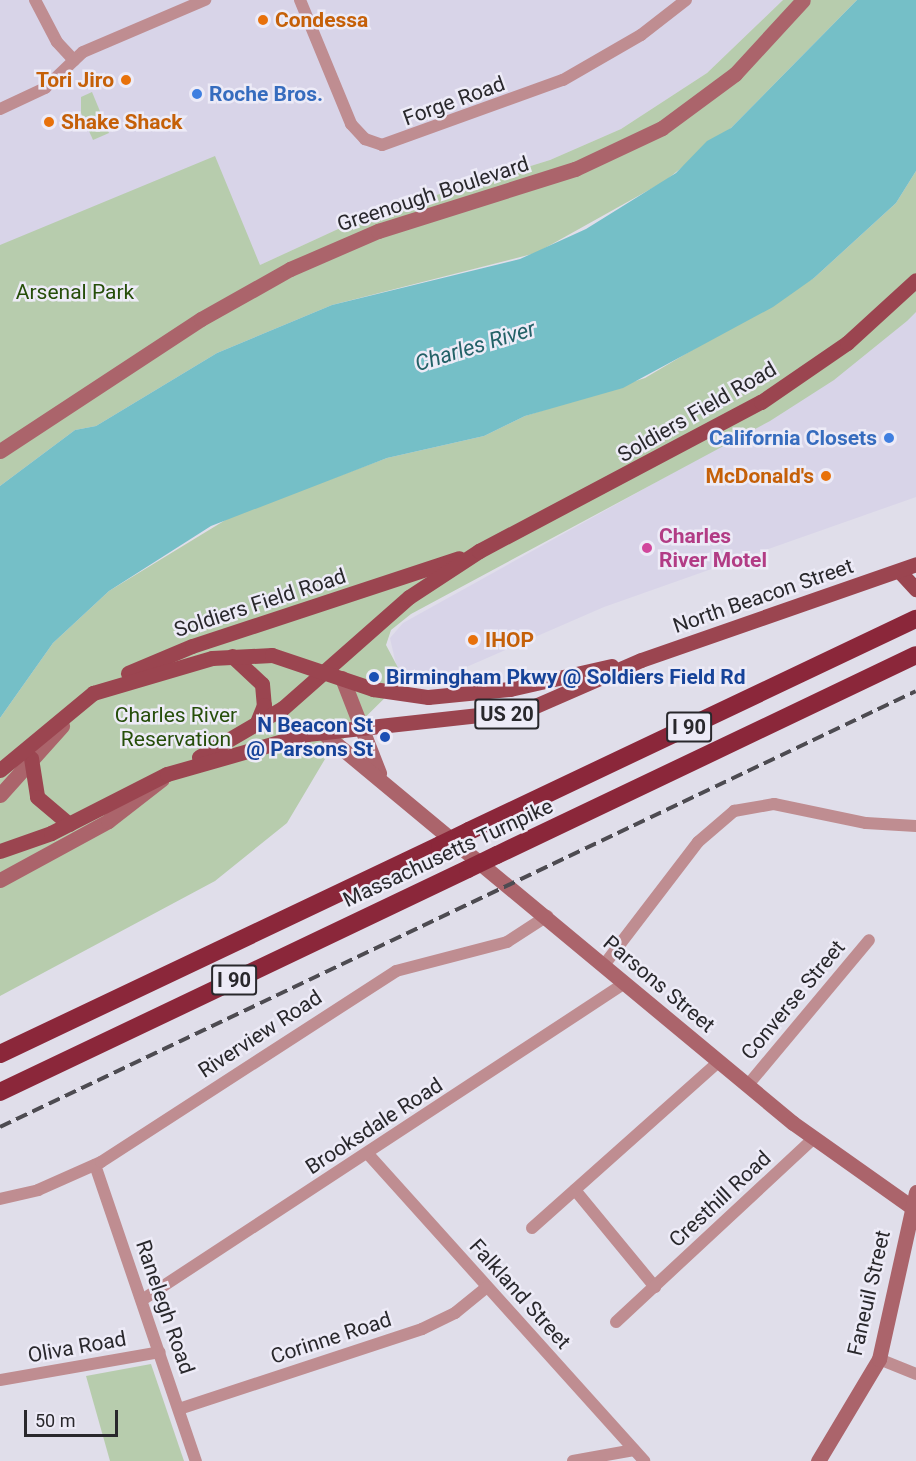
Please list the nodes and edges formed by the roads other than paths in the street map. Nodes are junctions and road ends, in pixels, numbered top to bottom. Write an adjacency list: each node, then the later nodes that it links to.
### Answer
1 (35, 0): 6 (street)
2 (205, 0): 6 (street)
3 (300, 0): 4 (street, Forge Road)
4 (686, 0)
5 (803, 0): 9 (street, Greenough Boulevard)
6 (75, 60): 7 (street)
7 (0, 109)
8 (916, 280): 10 (main road, Soldiers Field Road)
9 (0, 452)
10 (479, 551): 18 (main road, Soldiers Field Road); 20 (main road, Soldiers Field Road)
11 (916, 564): 12 (main road, North Beacon Street / US 20)
12 (899, 571): 13 (main road); 17 (main road, North Beacon Street / US 20)
13 (916, 589)
14 (912, 621): 37 (highway, Massachusetts Turnpike / I 90, bridge)
15 (232, 656): 18 (main road, North Beacon Street / US 20); 20 (main road, North Beacon Street / US 20); 21 (main road)
16 (916, 656): 40 (highway, Massachusetts Turnpike / I 90, bridge)
17 (641, 660): 19 (main road, North Beacon Street / US 20); 22 (main road, North Beacon Street / US 20)
18 (323, 671): 19 (main road, North Beacon Street / US 20); 21 (main road, Soldiers Field Road)
19 (342, 678): 22 (street, Parsons Street)
20 (93, 693): 24 (street); 25 (main road, North Beacon Street / US 20)
21 (254, 728): 26 (main road, Soldiers Field Road)
22 (363, 729): 23 (main road, North Beacon Street / US 20); 27 (street, Parsons Street)
23 (322, 732): 26 (main road, North Beacon Street / US 20); 27 (street, Parsons Street)
24 (31, 758): 28 (street); 29 (main road)
25 (0, 770)
26 (167, 774): 29 (main road, North Beacon Street / US 20); 32 (street)
27 (383, 777): 33 (street, Parsons Street)
28 (0, 795)
29 (69, 824): 31 (main road, North Beacon Street / US 20)
30 (916, 826): 35 (street)
31 (0, 851)
32 (0, 880)
33 (547, 916): 35 (street, Parsons Street); 43 (street, Riverview Road)
34 (869, 940): 39 (street, Converse Street)
35 (604, 965): 36 (street, Parsons Street)
36 (625, 983): 38 (street, Parsons Street); 42 (street, Brooksdale Road)
37 (0, 1054)
38 (718, 1062): 39 (street, Parsons Street); 44 (street)
39 (747, 1086): 41 (street, Parsons Street)
40 (0, 1092)
41 (813, 1139): 47 (street, Parsons Street); 50 (street, Cresthill Road)
42 (368, 1154): 49 (street, Falkland Street); 51 (street, Brooksdale Road)
43 (95, 1165): 46 (street, Riverview Road); 51 (street, Ranelegh Road)
44 (575, 1190): 48 (street); 50 (street)
45 (916, 1192): 47 (street, Faneuil Street)
46 (0, 1199)
47 (913, 1208): 54 (street, Faneuil Street)
48 (532, 1228)
49 (487, 1287): 57 (street, Corinne Road); 58 (street, Falkland Street)
50 (655, 1287): 52 (street, Cresthill Road)
51 (142, 1300): 53 (street, Ranelegh Road)
52 (616, 1322)
53 (160, 1352): 56 (street, Oliva Road); 57 (street, Ranelegh Road)
54 (879, 1359): 55 (street); 62 (street, Faneuil Street)
55 (916, 1374)
56 (0, 1380)
57 (179, 1409): 59 (street, Ranelegh Road)
58 (634, 1450): 60 (street); 61 (street, Falkland Street)
59 (196, 1461)
60 (573, 1461)
61 (644, 1461)
62 (818, 1461)

